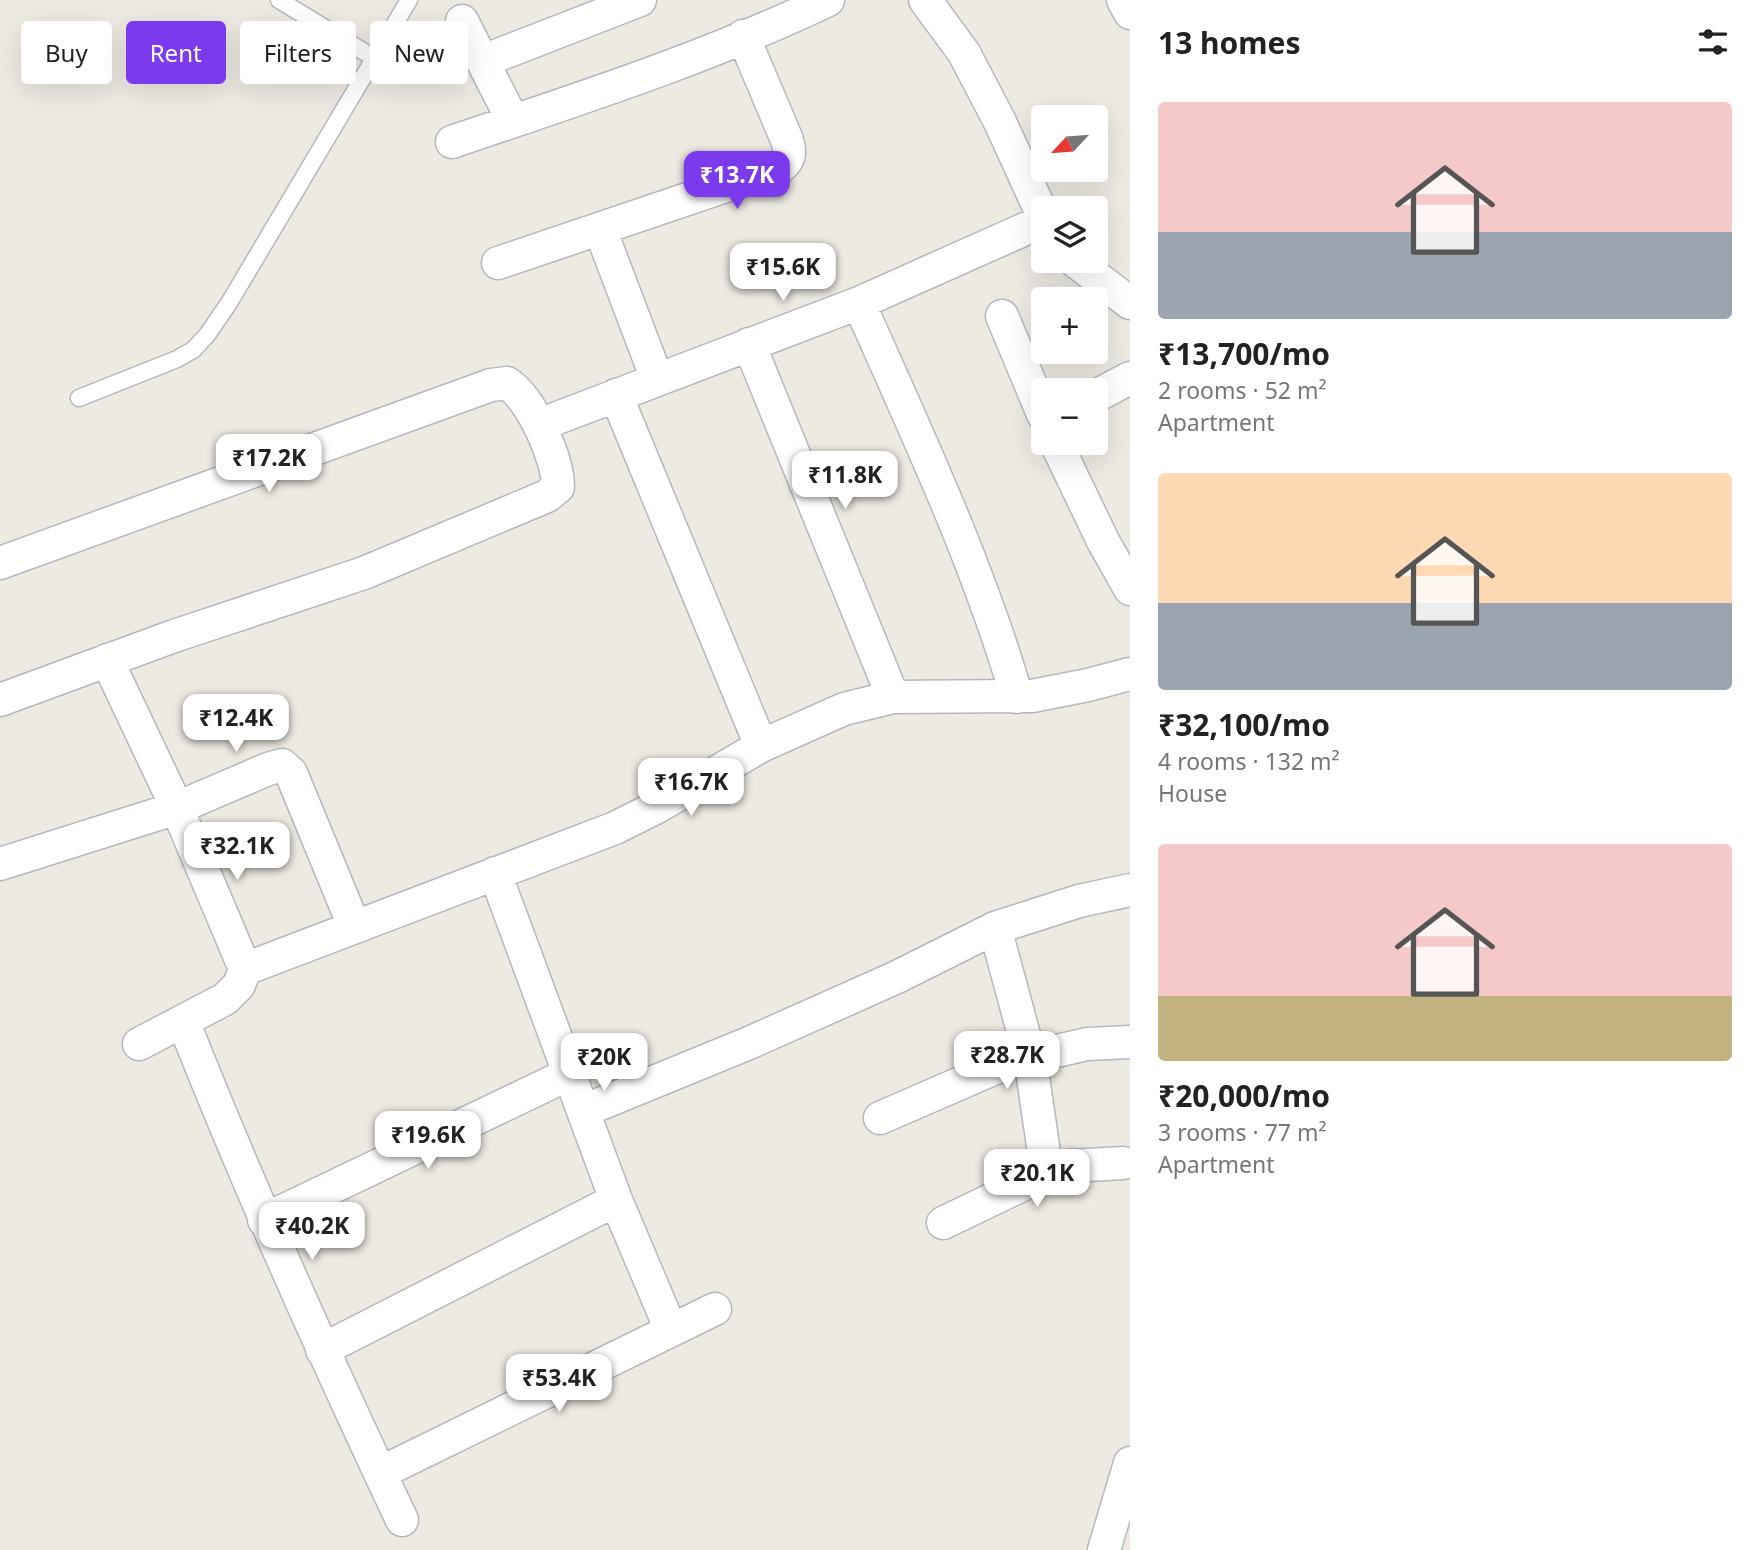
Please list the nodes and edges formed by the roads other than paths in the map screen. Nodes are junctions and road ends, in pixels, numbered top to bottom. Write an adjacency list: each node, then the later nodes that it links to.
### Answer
1 (279, 0): 11 (lane)
2 (409, 0): 8 (lane)
3 (640, 0): 12 (street)
4 (828, 0): 10 (street)
5 (925, 0): 16 (street)
6 (1123, 0): 7 (street)
7 (1130, 13)
8 (396, 21)
9 (468, 33): 12 (street)
10 (743, 36): 14 (street); 18 (street)
11 (370, 56)
12 (483, 61): 14 (street)
13 (370, 65): 30 (lane)
14 (513, 121): 15 (street)
15 (452, 142)
16 (1033, 196)
17 (1031, 224): 21 (street)
18 (600, 229): 19 (street); 26 (street)
19 (498, 263)
20 (1091, 273): 22 (street)
21 (859, 303): 24 (street); 37 (street)
22 (1130, 303)
23 (1002, 316): 27 (street)
24 (749, 344): 26 (street); 38 (street)
25 (1130, 378): 28 (street)
26 (657, 379): 29 (street)
27 (1031, 385)
28 (1108, 390)
29 (615, 395): 31 (street); 40 (street)
30 (79, 398)
31 (539, 425): 33 (street); 35 (street)
32 (1062, 455): 34 (street)
33 (0, 563)
34 (1130, 589)
35 (107, 660): 39 (street); 41 (street)
36 (1130, 674): 37 (street)
37 (1017, 696): 38 (street)
38 (893, 698): 40 (street)
39 (0, 700)
40 (761, 746): 43 (street)
41 (177, 808): 42 (street); 45 (street); 47 (street)
42 (0, 864)
43 (495, 873): 45 (street); 52 (street)
44 (1130, 890): 46 (street)
45 (354, 926): 47 (street)
46 (995, 928): 51 (street); 53 (street)
47 (245, 969): 48 (street)
48 (183, 1021): 50 (street); 58 (street)
49 (1130, 1042): 51 (street)
50 (139, 1044)
51 (1030, 1057): 54 (street); 56 (street)
52 (569, 1074): 53 (street); 58 (street)
53 (583, 1111): 57 (street)
54 (880, 1118)
55 (1123, 1163): 56 (street)
56 (1047, 1173): 59 (street)
57 (616, 1200): 61 (street); 62 (street)
58 (264, 1220): 62 (street)
59 (943, 1223)
60 (715, 1309): 61 (street)
61 (671, 1330): 64 (street)
62 (322, 1350): 64 (street)
63 (1130, 1463): 66 (street)
64 (380, 1473): 65 (street)
65 (402, 1520)
66 (1104, 1550)

